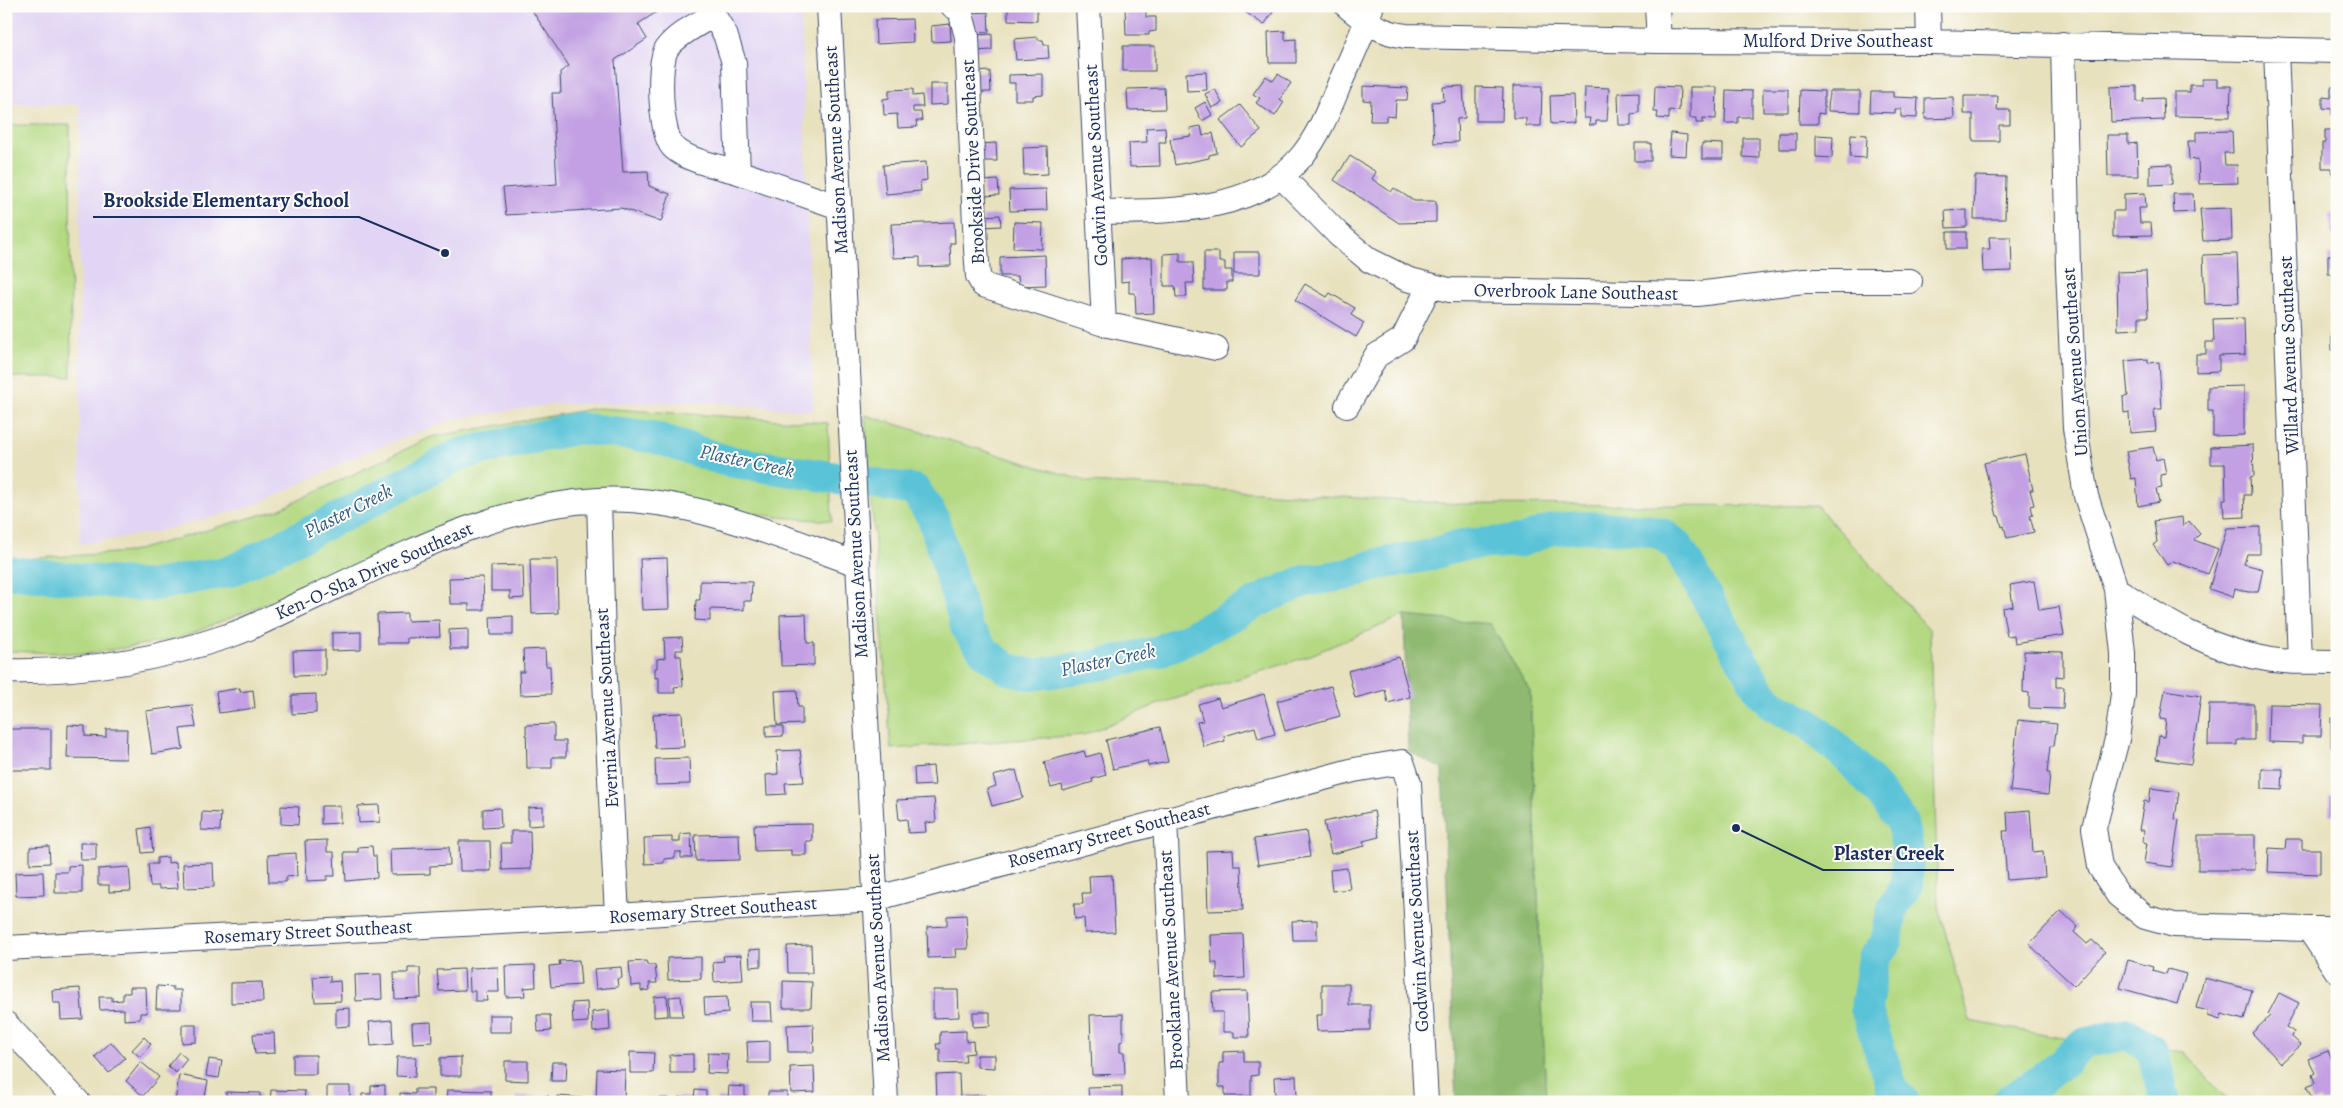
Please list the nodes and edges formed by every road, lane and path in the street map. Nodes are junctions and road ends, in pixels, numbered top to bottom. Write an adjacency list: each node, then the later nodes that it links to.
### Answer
1 (829, 6): 16 (street, Madison Avenue Southeast)
2 (954, 6): 20 (street, Brookside Drive Southeast)
3 (1088, 6): 17 (street, Godwin Avenue Southeast)
4 (1347, 6): 8 (street, Mulford Drive Southeast)
5 (1657, 6): 9 (street)
6 (1928, 6): 10 (street)
7 (711, 11): 14 (street); 14 (street)
8 (1369, 14): 9 (street, Mulford Drive Southeast); 15 (street)
9 (1659, 41): 10 (street, Mulford Drive Southeast)
10 (1929, 42): 11 (street, Mulford Drive Southeast)
11 (2063, 44): 12 (street, Mulford Drive Southeast); 25 (street, Union Avenue Southeast)
12 (2276, 50): 13 (street, Mulford Drive Southeast); 26 (street, Willard Avenue Southeast)
13 (2337, 51)
14 (738, 172): 16 (street)
15 (1281, 176): 17 (street); 19 (street, Overbrook Lane Southeast)
16 (838, 207): 24 (street, Madison Avenue Southeast)
17 (1100, 212): 20 (street, Godwin Avenue Southeast)
18 (1910, 281): 19 (street, Overbrook Lane Southeast)
19 (1430, 285): 22 (street)
20 (1104, 324): 21 (street, Brookside Drive Southeast)
21 (1216, 348)
22 (1347, 406)
23 (599, 500): 24 (street, Ken-O-Sha Drive Southeast); 28 (street, Ken-O-Sha Drive Southeast); 32 (street, Evernia Avenue Southeast)
24 (857, 564): 31 (street, Madison Avenue Southeast)
25 (2116, 589): 26 (street); 33 (street, Union Avenue Southeast)
26 (2300, 661): 27 (street)
27 (2337, 662)
28 (6, 671)
29 (1402, 762): 30 (street, Rosemary Street Southeast); 41 (street, Godwin Avenue Southeast)
30 (1165, 819): 31 (street, Rosemary Street Southeast); 40 (street, Brooklane Avenue Southeast)
31 (874, 899): 32 (street, Rosemary Street Southeast); 39 (street, Madison Avenue Southeast)
32 (617, 916): 35 (street, Rosemary Street Southeast)
33 (2309, 929): 34 (street, Union Avenue Southeast); 36 (street)
34 (2337, 929)
35 (6, 948)
36 (2337, 971)
37 (6, 1024): 38 (street)
38 (78, 1102)
39 (886, 1102)
40 (1178, 1102)
41 (1426, 1102)

